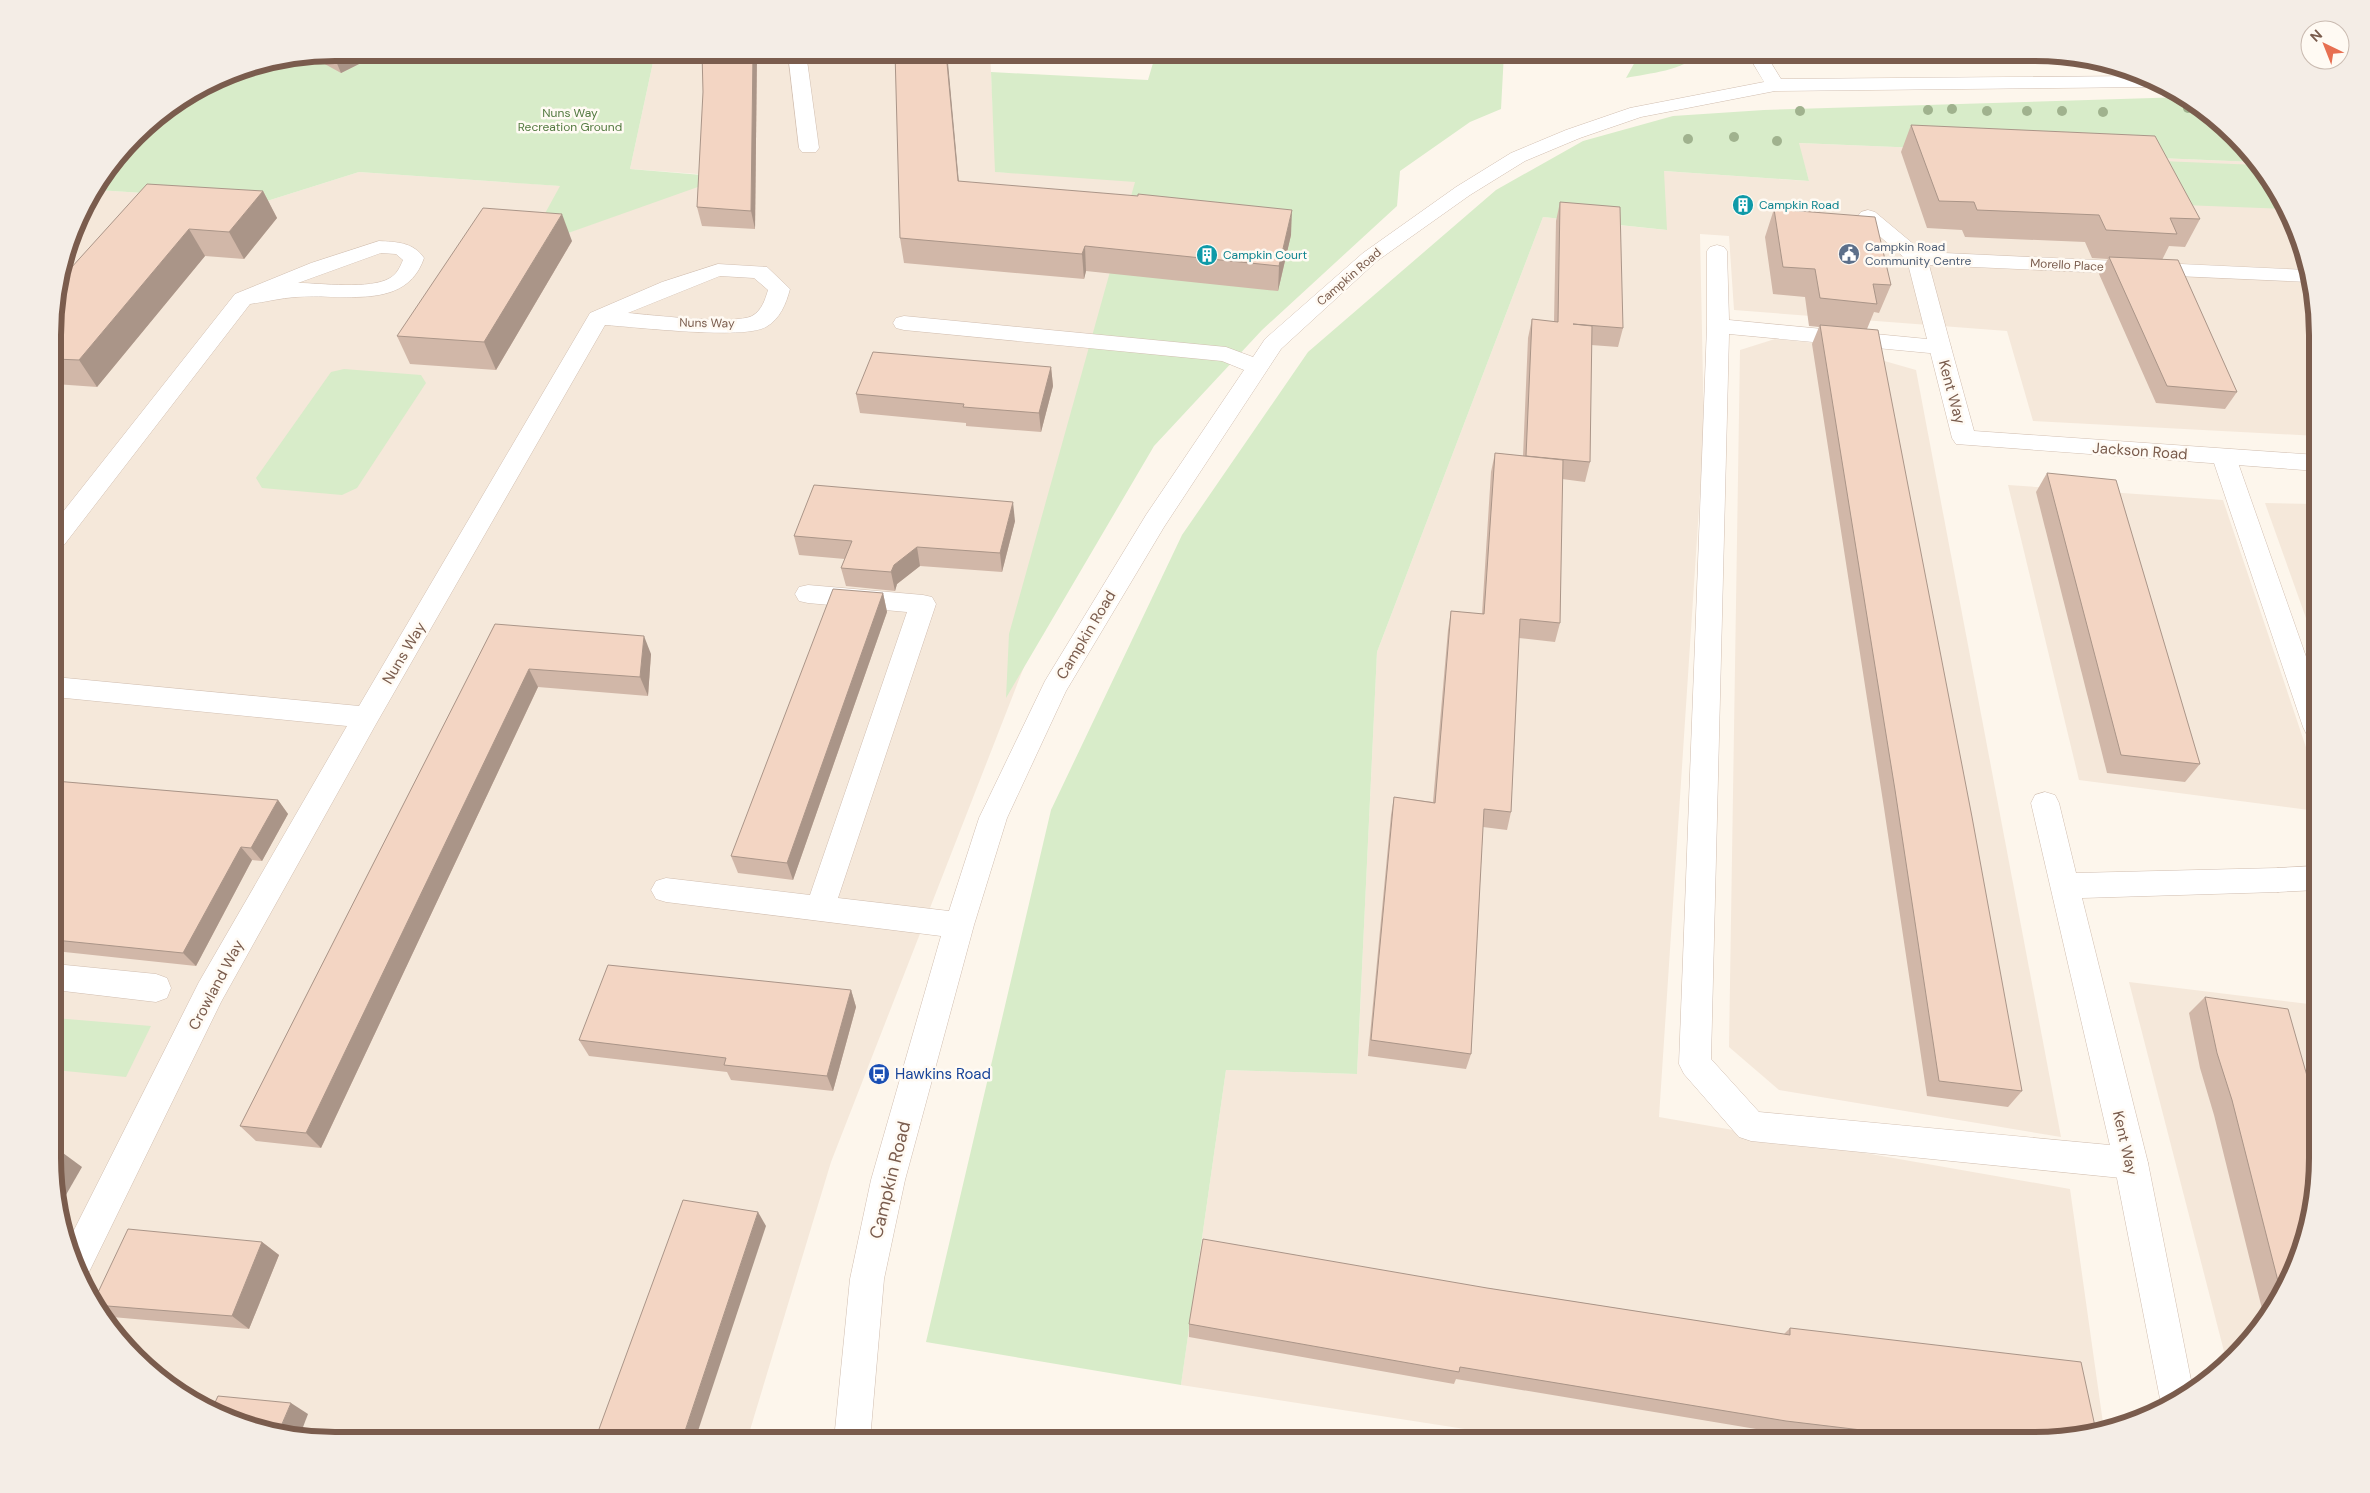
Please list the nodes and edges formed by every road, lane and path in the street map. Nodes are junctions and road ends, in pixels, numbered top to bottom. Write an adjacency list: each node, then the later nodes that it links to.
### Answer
1 (798, 61): 5 (street)
2 (1761, 61): 4 (street)
3 (2138, 81): 4 (street, Campkin Road)
4 (1775, 85): 15 (street, Campkin Road)
5 (809, 148)
6 (1868, 216): 8 (street)
7 (1717, 251): 13 (street)
8 (1917, 258): 9 (street, Morello Place); 14 (street)
9 (2302, 276)
10 (242, 299): 10 (street); 19 (street)
11 (598, 318): 11 (street, Nuns Way); 23 (street, Nuns Way)
12 (904, 323): 15 (street)
13 (1718, 326): 14 (street); 32 (street)
14 (1940, 347): 16 (street, Kent Way)
15 (1258, 368): 29 (street, Campkin Road)
16 (1964, 438): 17 (street, Jackson Road)
17 (2224, 457): 18 (street, Jackson Road); 22 (street)
18 (2309, 462)
19 (61, 532)
20 (808, 594): 28 (street)
21 (61, 688): 23 (street)
22 (2309, 704)
23 (366, 717): 33 (street, Crowland Way)
24 (2045, 802): 26 (street, Kent Way)
25 (2309, 878): 26 (street)
26 (2065, 886): 32 (street, Kent Way)
27 (666, 890): 28 (street)
28 (820, 908): 29 (street)
29 (959, 925): 35 (street, Campkin Road)
30 (61, 978): 31 (street)
31 (156, 988)
32 (2131, 1163): 34 (street, Kent Way)
33 (79, 1255)
34 (2175, 1393)
35 (856, 1432)

